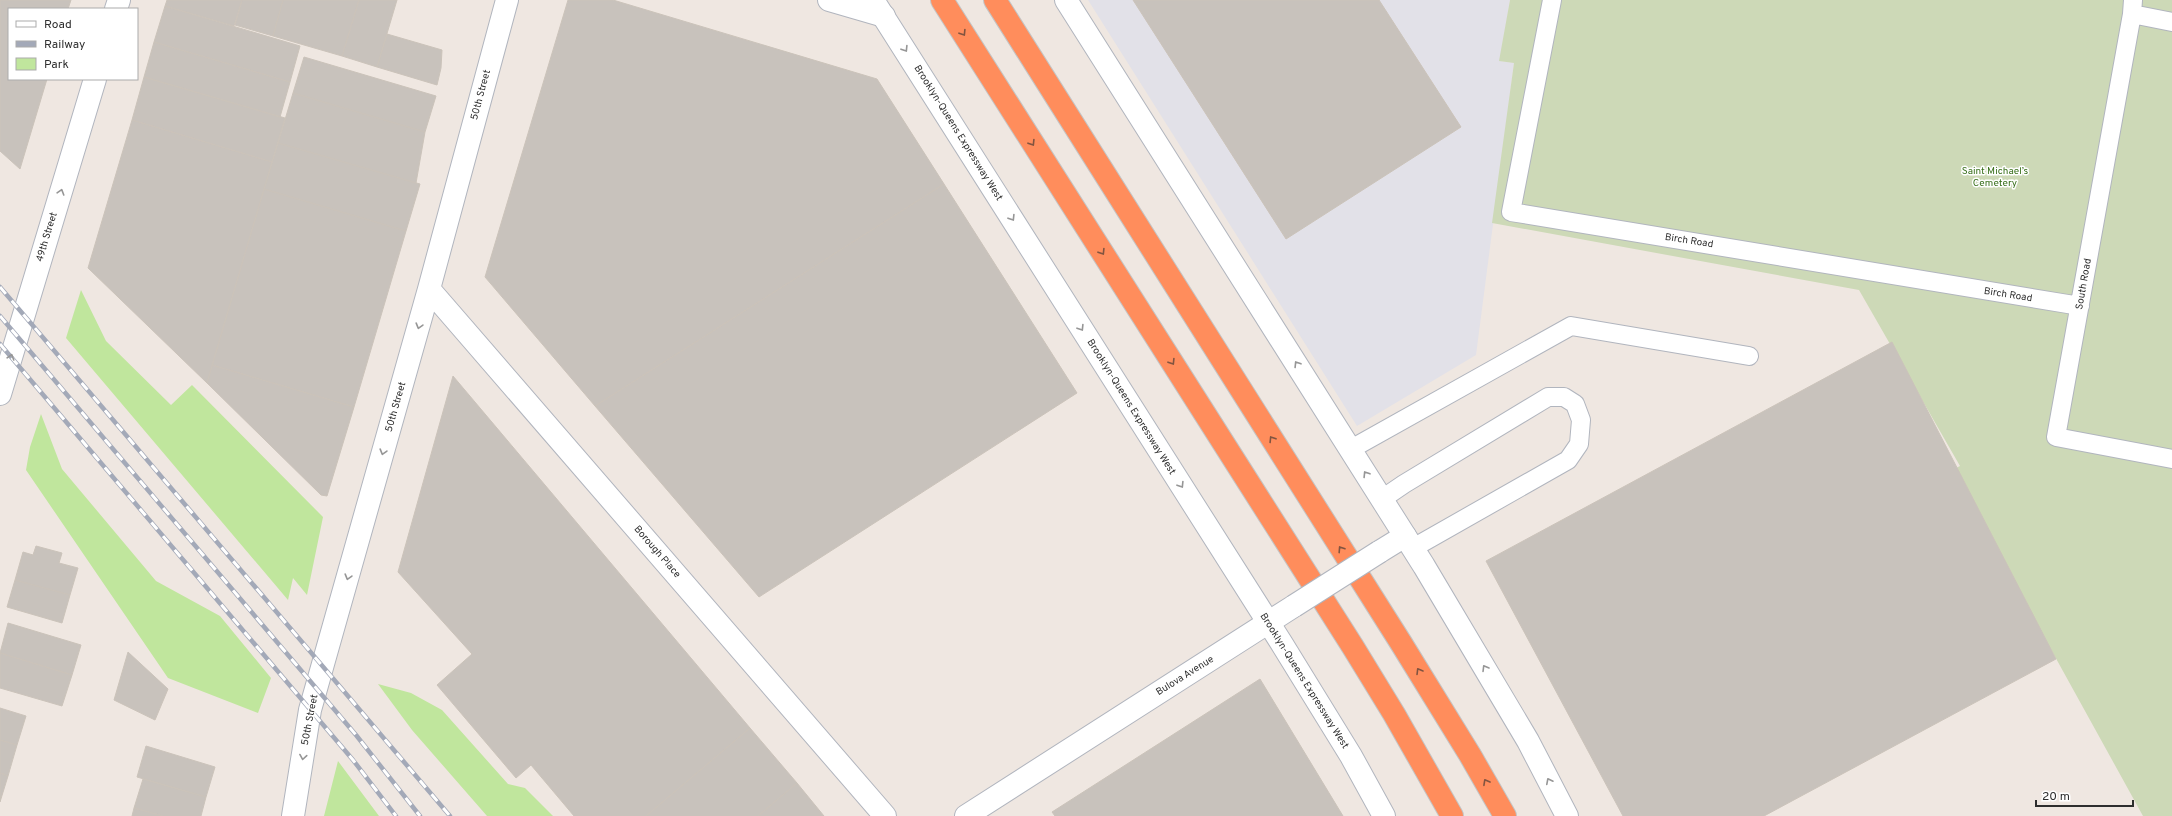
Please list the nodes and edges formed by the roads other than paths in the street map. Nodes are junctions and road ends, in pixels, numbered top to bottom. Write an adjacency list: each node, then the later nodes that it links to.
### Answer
1 (507, 0): 11 (street, 50th Street)
2 (829, 0): 8 (street)
3 (942, 0): 24 (highway, one-way to 24)
4 (995, 0): 25 (highway, one-way to 4)
5 (1066, 0): 15 (street, one-way to 5)
6 (1552, 0): 12 (lane, Birch Road)
7 (2133, 7): 9 (lane); 12 (lane, South Road)
8 (878, 8): 19 (street, Brooklyn-Queens Expressway West, one-way to 19)
9 (2172, 22)
10 (95, 80): 14 (street, 49th Street, one-way to 10)
11 (430, 289): 20 (street, 50th Street, one-way to 20); 21 (street, Borough Place)
12 (2080, 306): 16 (lane, South Road)
13 (1749, 356): 15 (lane)
14 (0, 394)
15 (1351, 449): 17 (street, one-way to 15)
16 (2172, 459)
17 (1382, 499): 18 (street); 18 (lane)
18 (1409, 542): 19 (street, Bulova Avenue, bridge); 26 (street, one-way to 18)
19 (1268, 623): 22 (street, Bulova Avenue); 23 (street, Brooklyn-Queens Expressway West)
20 (293, 816)
21 (885, 816)
22 (966, 816)
23 (1384, 816)
24 (1452, 816)
25 (1504, 816)
26 (1567, 816)

